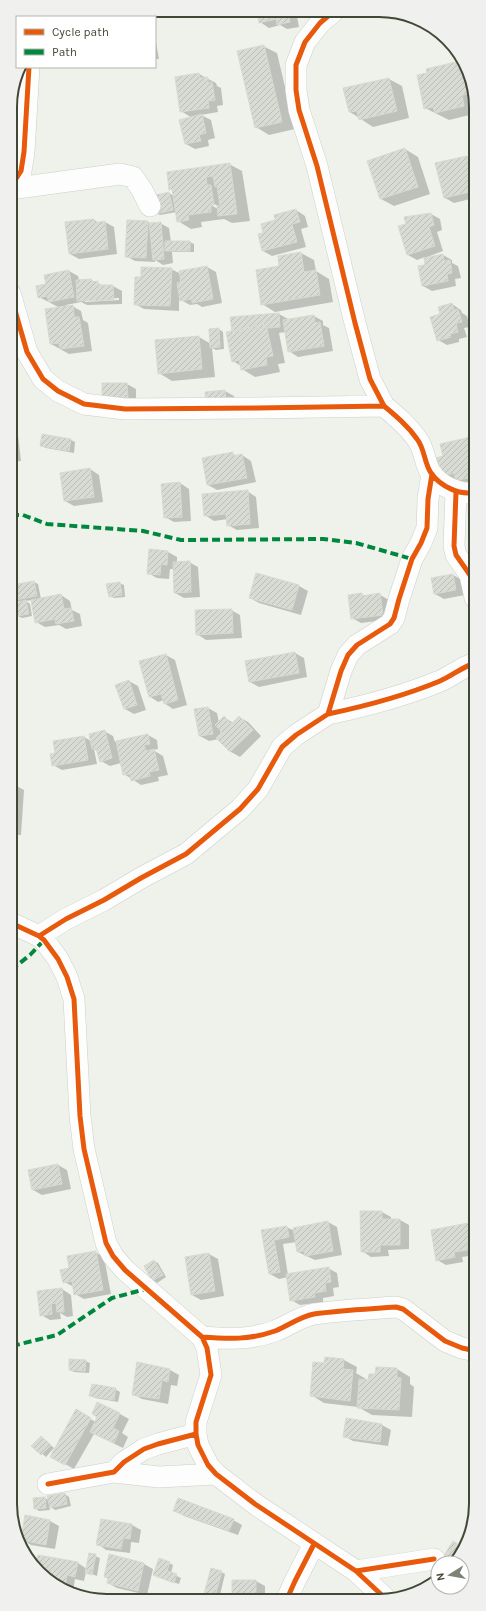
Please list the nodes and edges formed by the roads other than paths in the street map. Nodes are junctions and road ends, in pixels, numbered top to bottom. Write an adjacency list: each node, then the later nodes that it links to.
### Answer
1 (328, 17): 7 (street)
2 (29, 68): 3 (street)
3 (17, 178)
4 (17, 188): 5 (street)
5 (150, 206)
6 (17, 316): 7 (street)
7 (384, 406): 8 (street)
8 (432, 474): 9 (street); 10 (street)
9 (462, 495): 10 (street); 11 (street)
10 (428, 517): 13 (street)
11 (469, 574)
12 (469, 665): 13 (street)
13 (328, 714): 15 (street)
14 (17, 926): 15 (street)
15 (39, 936): 16 (street)
16 (202, 1337): 17 (street); 18 (street)
17 (469, 1350)
18 (196, 1434): 19 (street); 20 (street)
19 (114, 1472): 20 (street); 21 (street)
20 (216, 1474): 22 (street)
21 (48, 1484)
22 (314, 1544): 24 (street); 25 (street)
23 (430, 1559): 24 (street)
24 (356, 1572): 26 (street)
25 (289, 1594)
26 (380, 1594)

